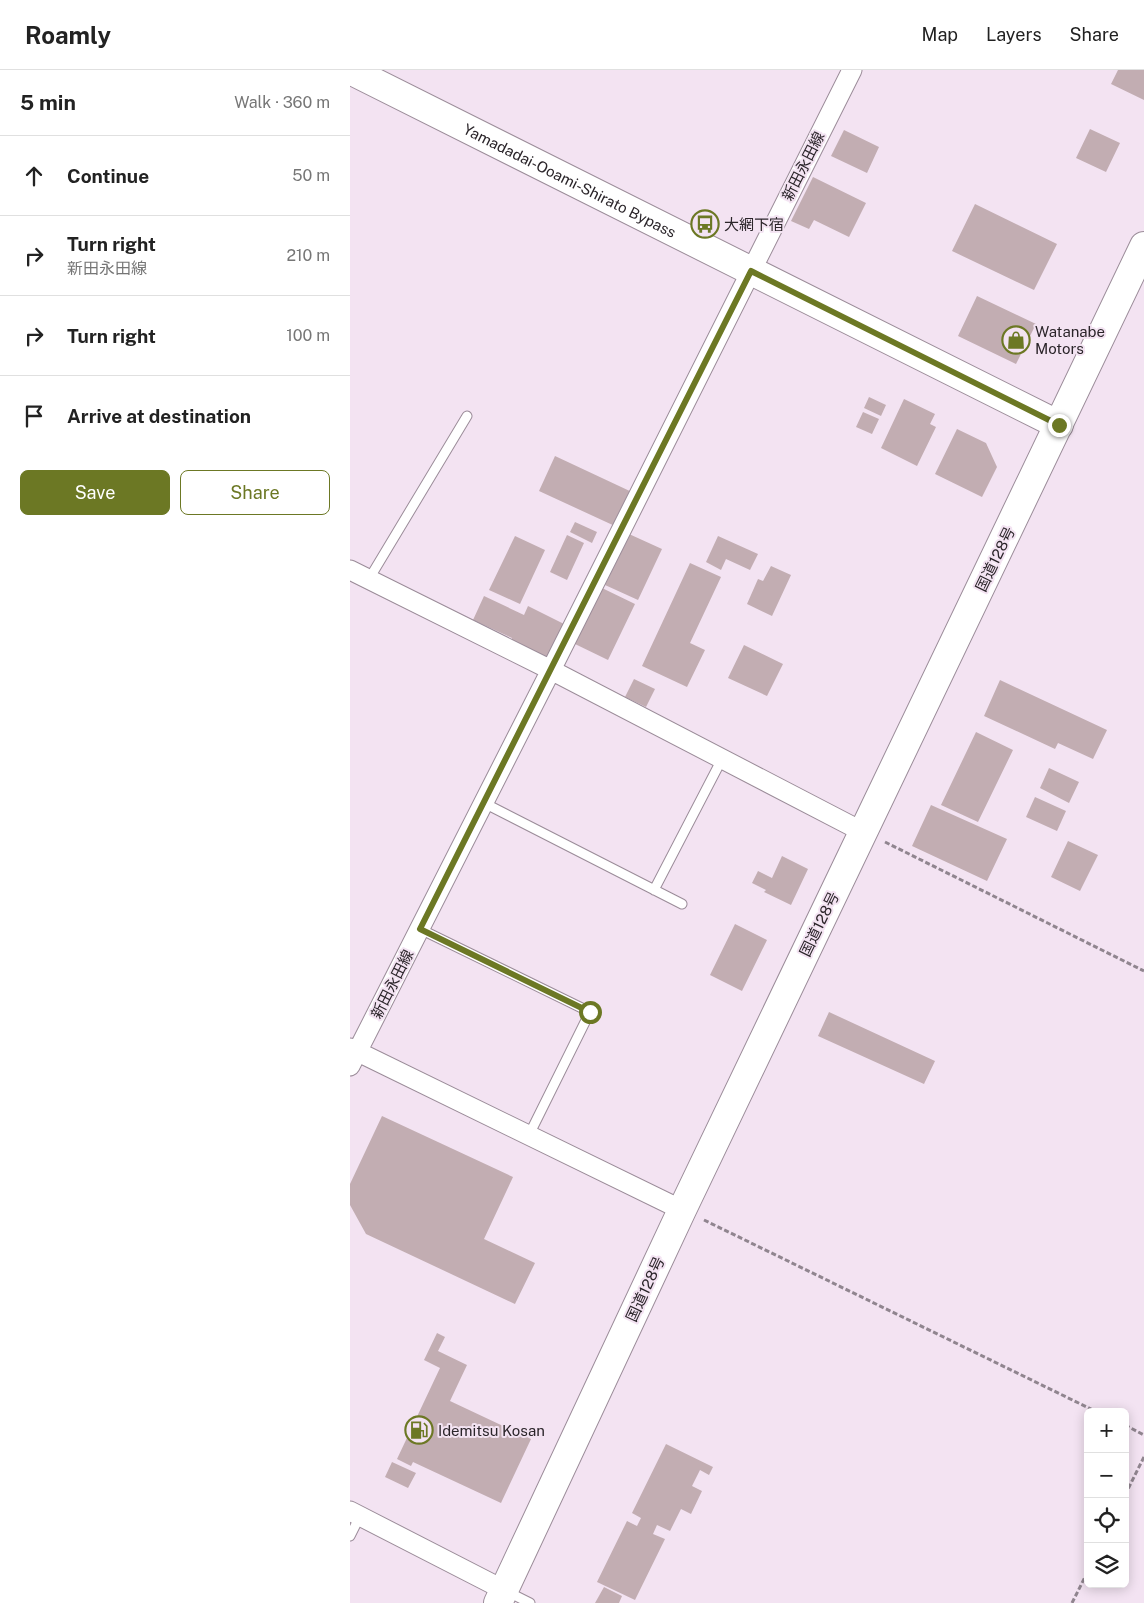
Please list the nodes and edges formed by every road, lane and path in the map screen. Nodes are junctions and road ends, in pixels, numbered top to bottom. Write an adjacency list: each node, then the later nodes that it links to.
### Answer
1 (350, 70): 4 (main road, Yamadadai-Ooami-Shirato Bypass)
2 (852, 70): 4 (street, 新田永田線)
3 (1144, 246): 6 (main road, 国道128号)
4 (751, 271): 6 (main road, Yamadadai-Ooami-Shirato Bypass); 9 (street, 新田永田線)
5 (467, 416): 8 (lane)
6 (1059, 425): 12 (main road, 国道128号)
7 (350, 570): 8 (street)
8 (369, 579): 9 (street)
9 (551, 670): 10 (street); 11 (street, 新田永田線)
10 (722, 759): 12 (street); 13 (lane)
11 (484, 803): 13 (lane); 15 (street, 新田永田線)
12 (863, 832): 16 (path); 19 (main road, 国道128号)
13 (654, 890): 14 (lane)
14 (682, 904)
15 (420, 929): 17 (street, 新田永田線); 18 (lane)
16 (1144, 971)
17 (352, 1056): 18 (street)
18 (529, 1135): 19 (street)
19 (682, 1210): 20 (path); 28 (main road, 国道128号)
20 (1089, 1408)
21 (1129, 1428): 22 (path)
22 (1144, 1435)
23 (1144, 1457): 24 (path)
24 (1129, 1487)
25 (355, 1513): 26 (lane); 28 (street)
26 (350, 1536)
27 (1084, 1579): 30 (path)
28 (501, 1596): 29 (lane)
29 (530, 1603)
30 (1072, 1603)

